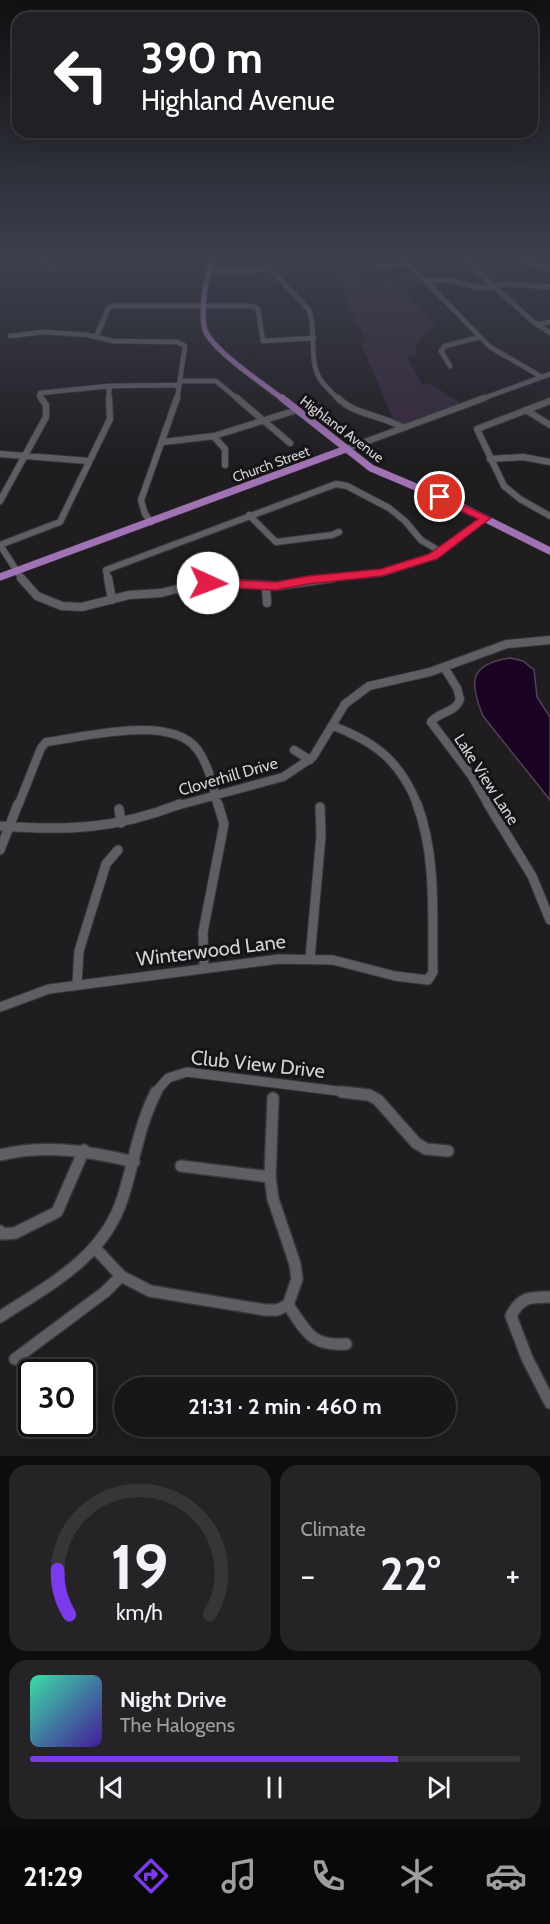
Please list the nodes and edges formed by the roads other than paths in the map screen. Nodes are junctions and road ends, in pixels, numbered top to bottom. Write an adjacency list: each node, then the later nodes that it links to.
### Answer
1 (101, 326): 7 (street)
2 (204, 326): 16 (main road, Highland Avenue)
3 (260, 326): 9 (street)
4 (312, 326): 9 (street)
5 (469, 326): 8 (street)
6 (10, 336): 7 (street)
7 (96, 337): 13 (street)
8 (480, 337): 10 (street); 12 (street)
9 (314, 338): 20 (street)
10 (450, 366)
11 (550, 374): 12 (street, Church Street)
12 (542, 377): 20 (street, Church Street)
13 (179, 383): 14 (street); 18 (street); 22 (street)
14 (109, 386): 26 (street); 28 (street)
15 (550, 401): 17 (street)
16 (297, 410): 18 (street); 24 (main road, Highland Avenue)
17 (526, 410): 19 (street); 27 (street)
18 (263, 421): 21 (street); 23 (street)
19 (550, 425)
20 (402, 427): 24 (street, Church Street)
21 (214, 437): 22 (street); 30 (street)
22 (163, 442): 35 (street)
23 (290, 443)
24 (346, 449): 34 (main road, Highland Avenue); 35 (main road, Church Street)
25 (0, 454): 26 (street)
26 (25, 456): 28 (street); 31 (street)
27 (490, 459): 29 (street); 33 (street)
28 (89, 460): 37 (street)
29 (550, 462)
30 (225, 465)
31 (0, 501)
32 (249, 515): 36 (street); 39 (street); 43 (street)
33 (550, 516)
34 (485, 518): 38 (main road, Highland Avenue); 39 (street)
35 (151, 522): 40 (main road, Church Street)
36 (339, 532)
37 (0, 545): 40 (street)
38 (550, 551)
39 (441, 552): 42 (street)
40 (18, 571): 41 (main road, Church Street); 43 (street)
41 (0, 577)
42 (266, 587): 43 (street); 44 (street)
43 (112, 600)
44 (267, 603)
45 (550, 640): 46 (street, Cloverhill Drive)
46 (444, 667): 47 (street, Cloverhill Drive); 57 (street, Lake View Lane)
47 (333, 726): 49 (street, Cloverhill Drive); 58 (street, Winterwood Lane)
48 (294, 750): 49 (street)
49 (310, 760): 50 (street, Cloverhill Drive)
50 (216, 796): 53 (street, Cloverhill Drive); 54 (street); 59 (street)
51 (320, 807): 58 (street)
52 (119, 809): 53 (street)
53 (121, 823): 54 (street, Cloverhill Drive)
54 (5, 826): 55 (street)
55 (0, 850)
56 (118, 850): 60 (street)
57 (550, 920)
58 (310, 958): 59 (street, Winterwood Lane)
59 (204, 969): 60 (street, Winterwood Lane)
60 (77, 984): 61 (street, Winterwood Lane)
61 (0, 1007)
62 (273, 1098): 68 (street)
63 (84, 1150): 65 (street); 66 (street); 69 (street)
64 (448, 1151): 66 (street, Club View Drive)
65 (0, 1155)
66 (134, 1162): 70 (street, Club View Drive)
67 (181, 1166): 68 (street)
68 (270, 1177): 73 (street)
69 (0, 1231)
70 (95, 1248): 71 (street); 74 (street, Club View Drive)
71 (121, 1276): 73 (street); 76 (street)
72 (550, 1297): 77 (street)
73 (288, 1305): 75 (street)
74 (0, 1317)
75 (346, 1344)
76 (15, 1359)
77 (550, 1403)

